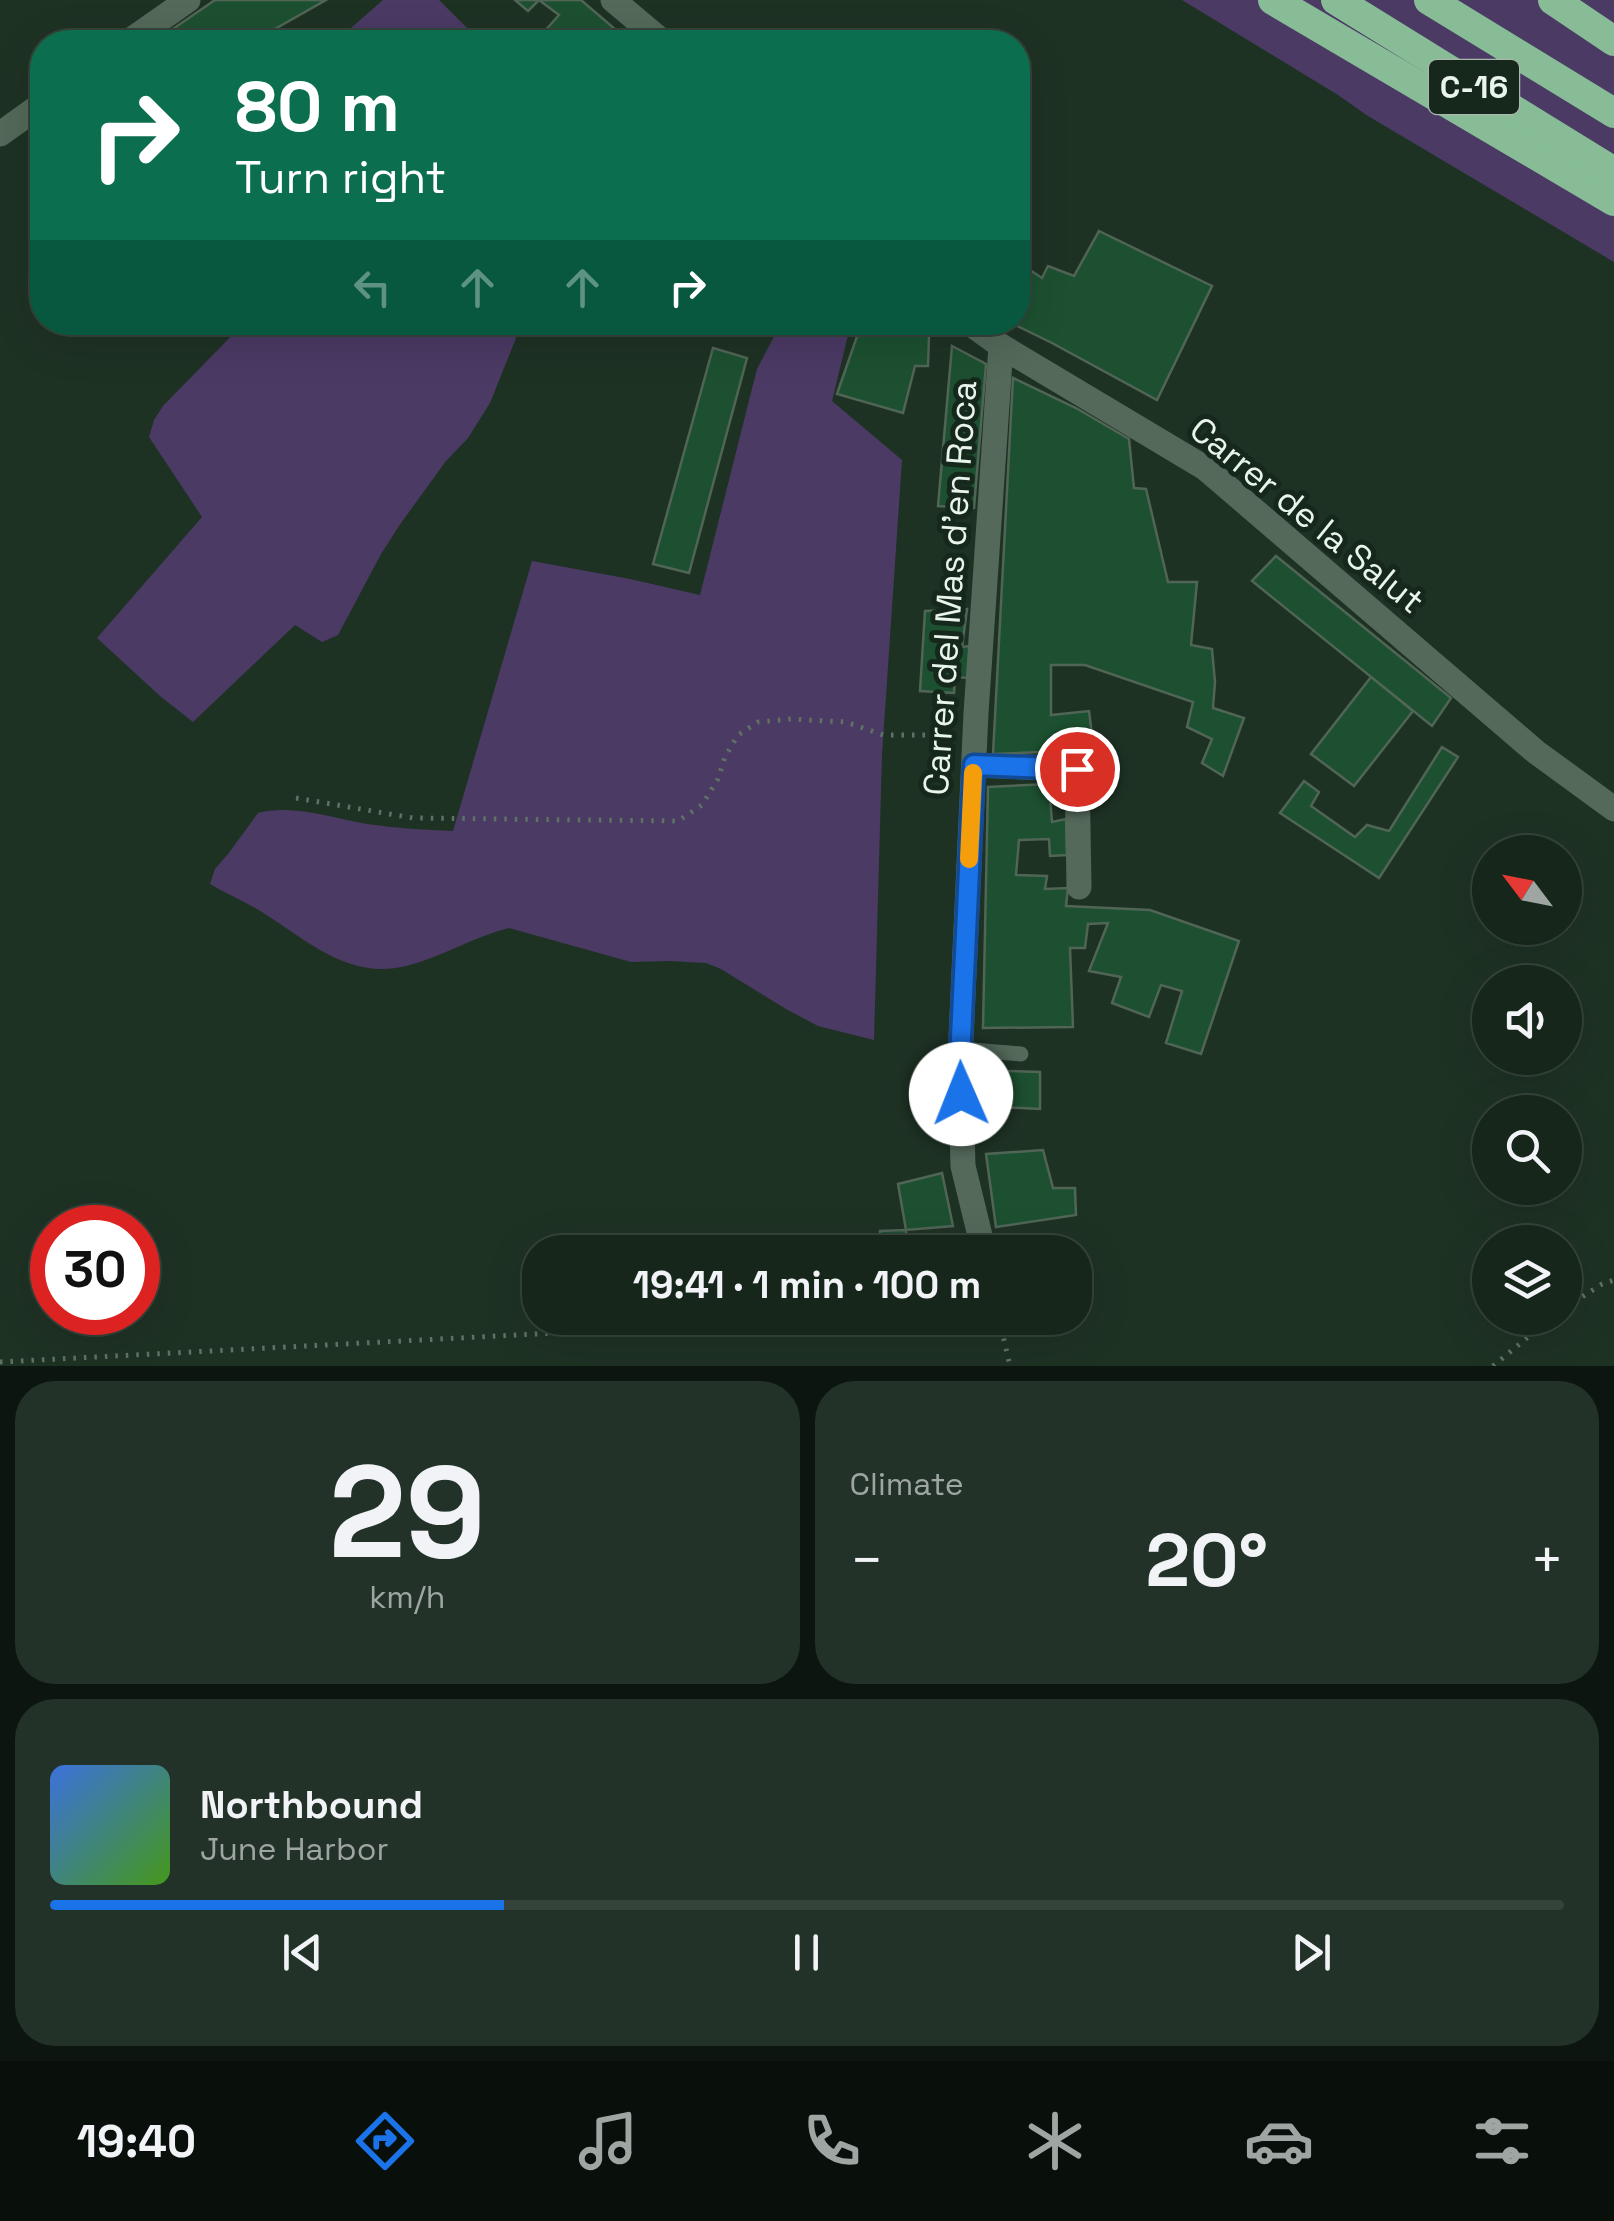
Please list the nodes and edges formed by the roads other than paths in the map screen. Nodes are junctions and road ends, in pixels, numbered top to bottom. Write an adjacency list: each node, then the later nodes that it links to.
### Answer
1 (188, 0): 7 (street)
2 (612, 0): 8 (street)
3 (1273, 0): 14 (highway)
4 (1336, 0): 13 (highway, C-16)
5 (1429, 0): 11 (highway, C-16)
6 (1553, 0): 9 (highway)
7 (145, 30)
8 (648, 30)
9 (1614, 41)
10 (30, 113): 12 (street)
11 (1614, 113)
12 (0, 134)
13 (1614, 172)
14 (1614, 201)
15 (986, 335): 16 (street, Carrer de la Salut)
16 (1001, 346): 17 (street, Carrer del Mas d'en Roca); 18 (street, Carrer de la Salut)
17 (974, 765): 19 (street); 20 (street, Carrer del Mas d'en Roca)
18 (1614, 809)
19 (1080, 887)
20 (960, 1049): 21 (lane); 22 (street, Carrer del Mas d'en Roca)
21 (1021, 1054)
22 (980, 1235)

